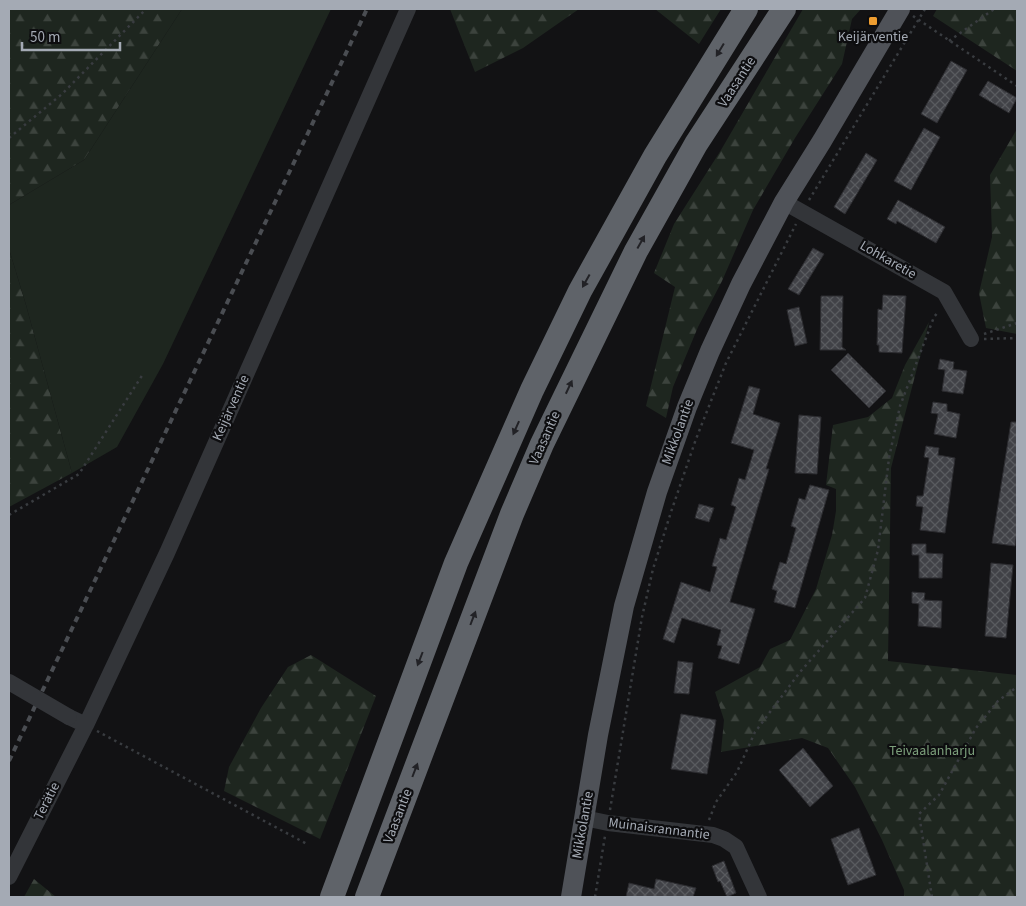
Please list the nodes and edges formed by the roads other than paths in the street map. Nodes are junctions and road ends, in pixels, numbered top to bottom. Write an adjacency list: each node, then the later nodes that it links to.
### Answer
1 (408, 9): 8 (street, Keijärventie)
2 (746, 9): 11 (highway, one-way to 11)
3 (784, 9): 12 (highway, Vaasantie, one-way to 3)
4 (903, 11): 5 (main road, Mikkolantie)
5 (784, 202): 6 (street, Lohkaretie); 9 (main road, Mikkolantie)
6 (970, 339)
7 (9, 682): 8 (street, bridge)
8 (86, 725): 10 (street, Terätie)
9 (584, 818): 13 (main road, Mikkolantie); 14 (street, Muinaisrannantie)
10 (9, 877)
11 (332, 897)
12 (367, 897)
13 (571, 897)
14 (759, 897)

